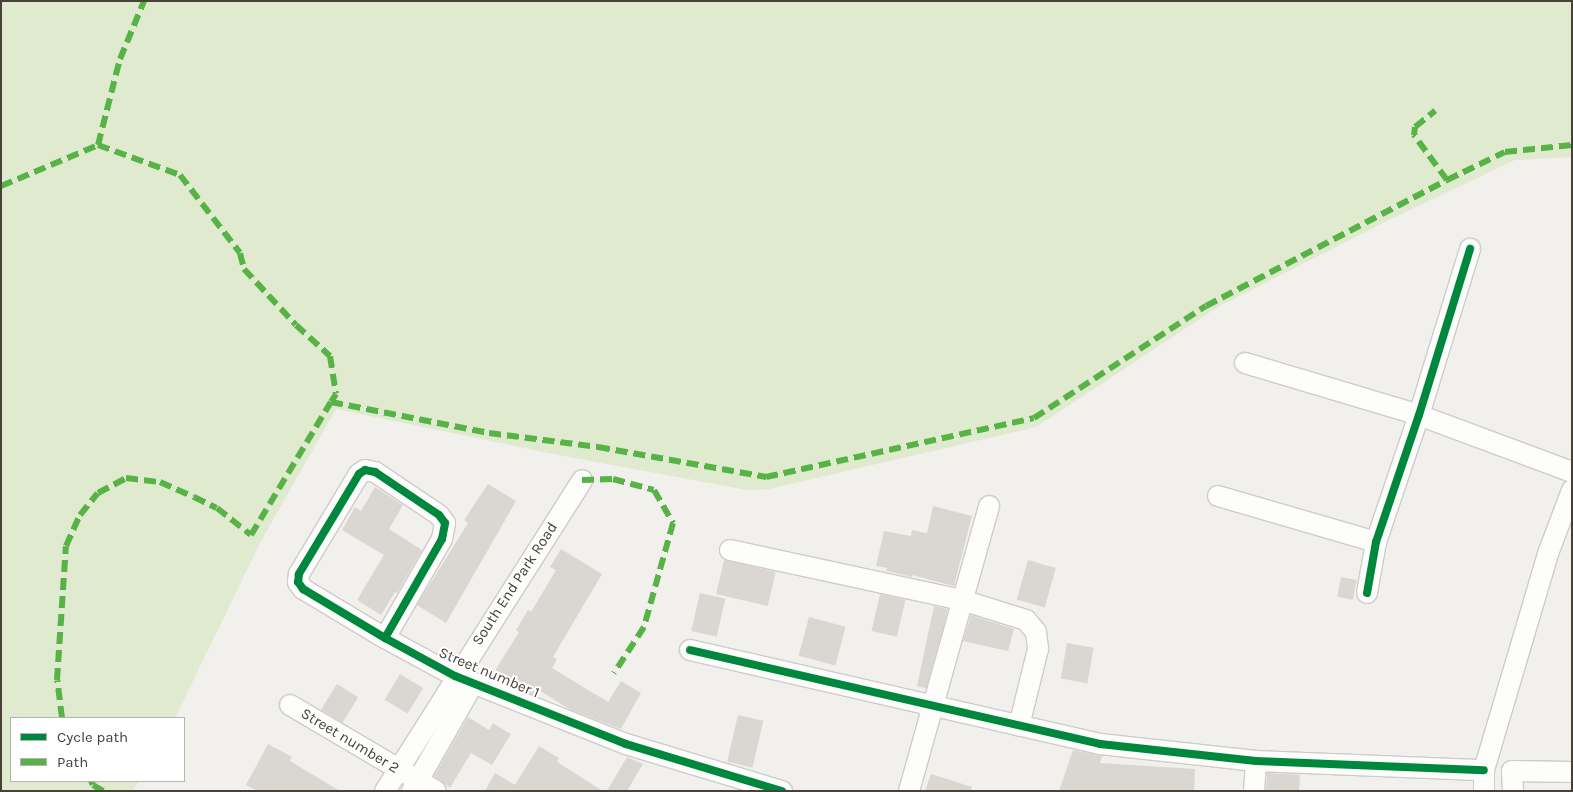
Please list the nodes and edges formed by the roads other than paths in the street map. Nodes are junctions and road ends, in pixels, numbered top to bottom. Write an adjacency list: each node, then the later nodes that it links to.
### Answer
1 (1470, 249): 3 (street)
2 (1245, 363): 3 (street)
3 (1419, 415): 4 (street); 9 (street)
4 (1572, 472)
5 (582, 480): 15 (street, South End Park Road)
6 (1572, 490): 21 (street)
7 (1218, 496): 9 (street)
8 (989, 506): 12 (street)
9 (1376, 542): 11 (street)
10 (730, 550): 12 (street)
11 (1368, 593)
12 (962, 600): 17 (street); 18 (street)
13 (386, 638): 13 (street, Street number 1); 15 (street, Street number 1)
14 (690, 650): 17 (street)
15 (464, 680): 20 (street, South End Park Road); 23 (street, South End Park Road); 26 (street, Street number 1)
16 (290, 705): 20 (street, Street number 2)
17 (934, 706): 18 (street); 27 (street)
18 (1019, 726): 19 (street)
19 (1256, 761): 21 (street); 28 (street)
20 (398, 769): 23 (street, Street number 2); 24 (street, South End Park Road)
21 (1484, 770): 29 (street)
22 (1572, 772): 30 (street)
23 (415, 786): 25 (street, Street number 2)
24 (385, 791)
25 (436, 791)
26 (782, 791)
27 (909, 791)
28 (1254, 791)
29 (1484, 791)
30 (1513, 791)

